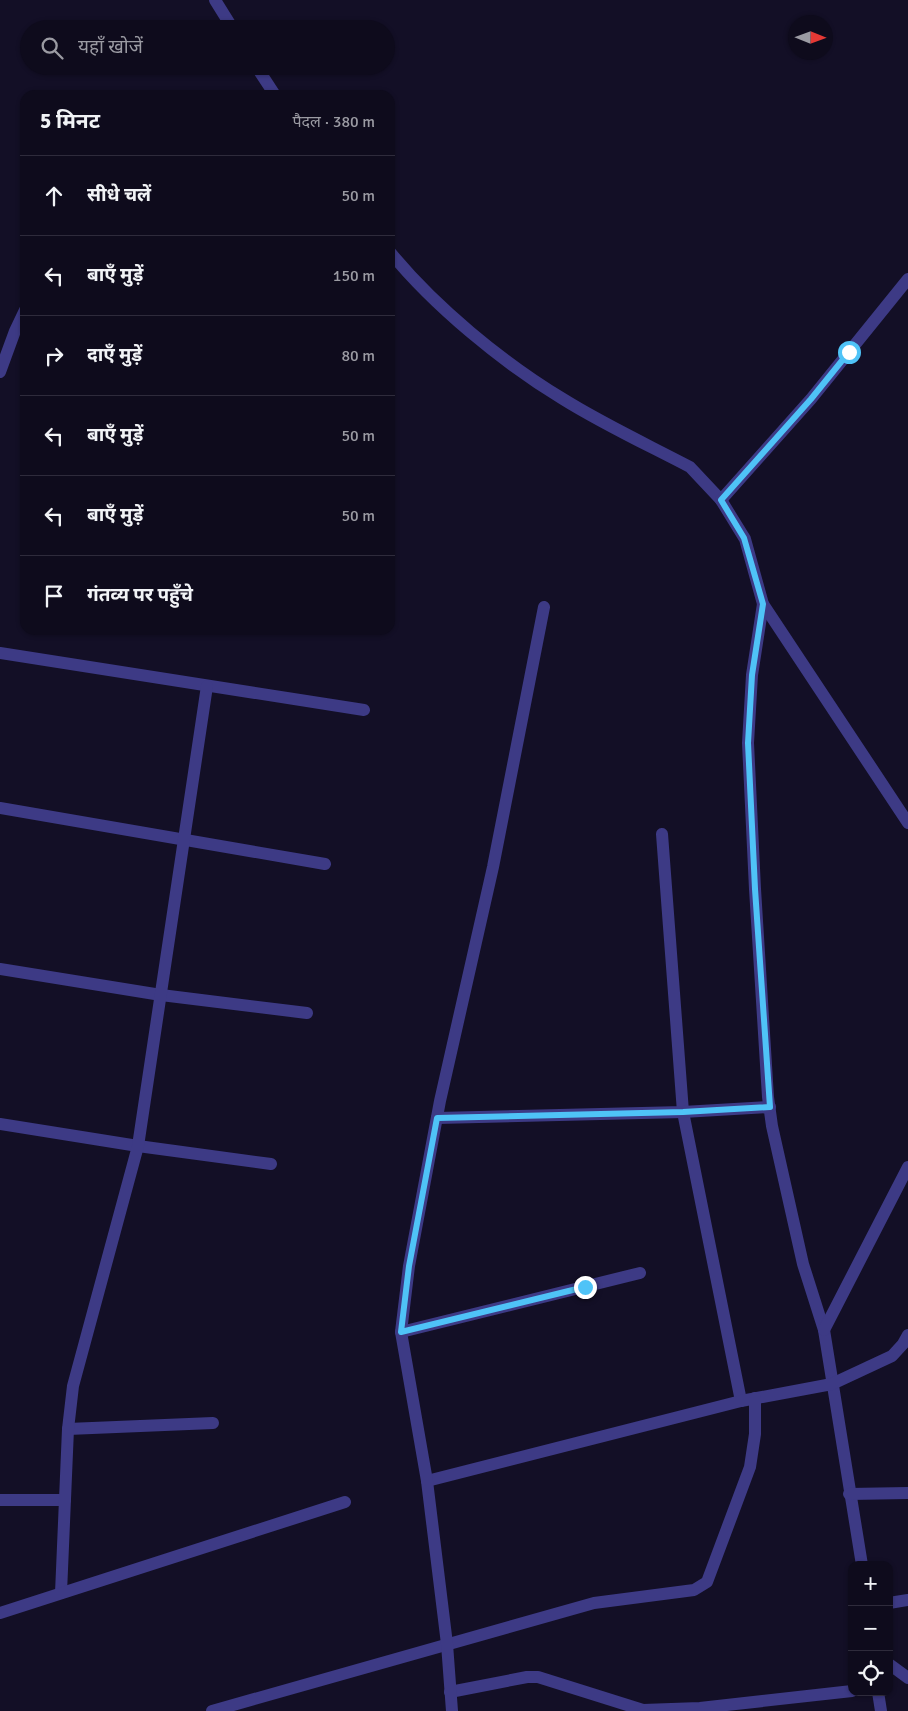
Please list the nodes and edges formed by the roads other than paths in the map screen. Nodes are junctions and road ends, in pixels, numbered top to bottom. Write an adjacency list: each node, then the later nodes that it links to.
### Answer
1 (215, 0): 2 (street)
2 (227, 20)
3 (262, 75): 4 (street)
4 (272, 90)
5 (395, 257): 9 (street)
6 (908, 279): 9 (street)
7 (20, 320): 8 (street)
8 (0, 372)
9 (721, 500): 10 (street)
10 (763, 604): 16 (street); 23 (street)
11 (544, 607): 25 (street)
12 (0, 653): 13 (street)
13 (208, 686): 14 (street); 18 (street)
14 (364, 710)
15 (0, 808): 18 (street)
16 (908, 822)
17 (662, 834): 24 (street)
18 (184, 839): 19 (street); 21 (street)
19 (325, 864)
20 (0, 969): 21 (street)
21 (161, 995): 22 (street); 27 (street)
22 (307, 1014)
23 (770, 1107): 24 (street); 31 (street)
24 (683, 1112): 25 (street); 36 (street)
25 (437, 1118): 32 (street)
26 (0, 1124): 27 (street)
27 (138, 1146): 28 (street); 38 (street)
28 (271, 1164)
29 (908, 1167): 31 (street)
30 (640, 1273): 32 (street)
31 (824, 1330): 34 (street)
32 (401, 1332): 39 (street)
33 (908, 1335): 34 (street)
34 (832, 1384): 35 (street); 41 (street)
35 (755, 1398): 36 (street); 50 (street)
36 (741, 1401): 39 (street)
37 (213, 1423): 38 (street)
38 (68, 1429): 43 (street)
39 (427, 1481): 50 (street)
40 (908, 1493): 41 (street)
41 (849, 1494): 45 (street)
42 (0, 1500): 43 (street)
43 (65, 1500): 46 (street)
44 (345, 1502): 46 (street)
45 (861, 1561)
46 (61, 1593): 49 (street)
47 (908, 1600): 48 (street)
48 (893, 1602)
49 (0, 1613)
50 (447, 1644): 54 (street); 56 (street)
51 (893, 1667): 52 (street)
52 (908, 1678)
53 (848, 1690): 54 (street)
54 (450, 1692): 57 (street)
55 (879, 1696): 58 (street)
56 (212, 1711)
57 (452, 1711)
58 (881, 1711)

